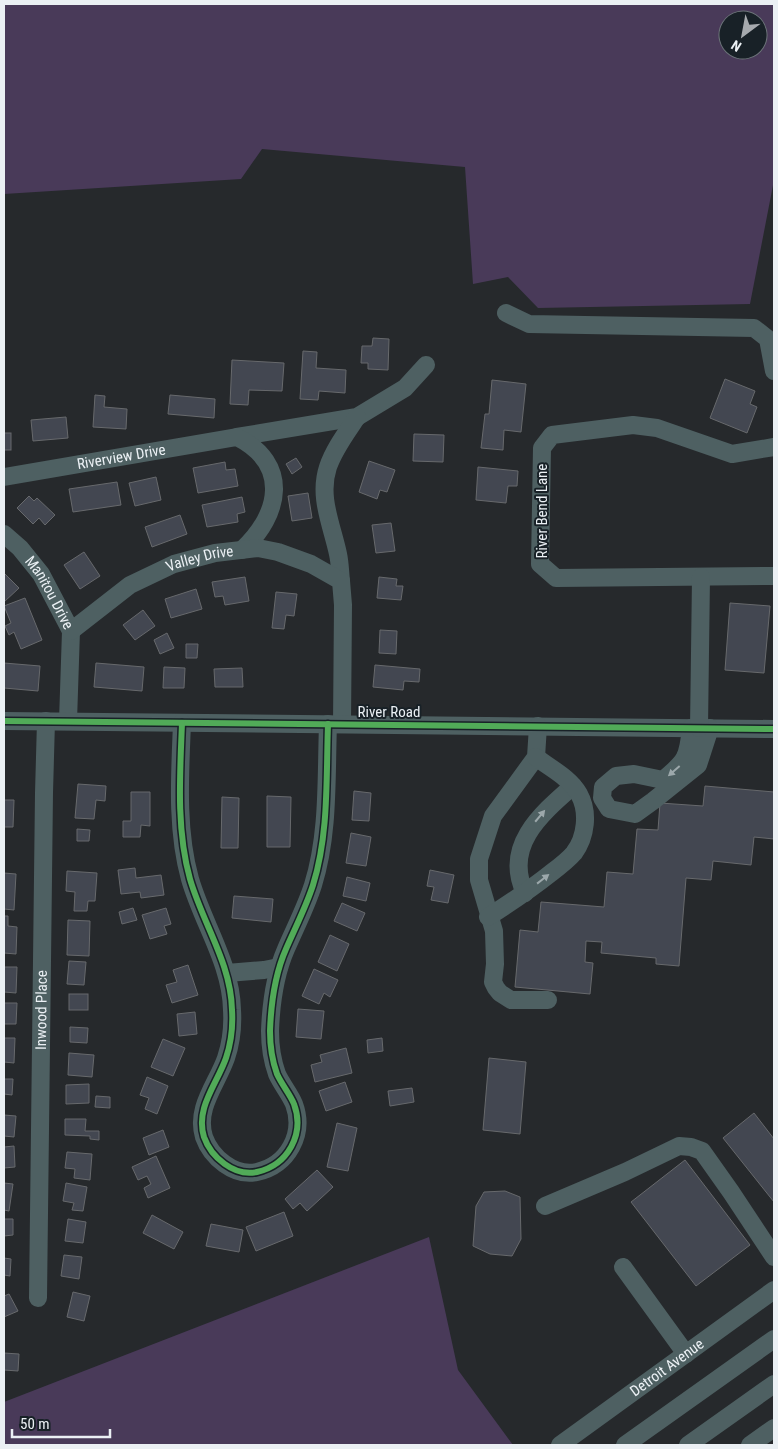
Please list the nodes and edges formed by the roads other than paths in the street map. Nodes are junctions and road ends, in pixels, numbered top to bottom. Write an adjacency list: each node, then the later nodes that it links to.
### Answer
1 (506, 313): 3 (street)
2 (426, 365): 4 (street, Riverview Drive)
3 (774, 371)
4 (357, 416): 5 (street, Riverview Drive); 12 (street)
5 (237, 437): 7 (street, Riverview Drive); 9 (street)
6 (774, 447): 11 (street, River Bend Lane)
7 (4, 477)
8 (4, 534): 13 (street, Manitou Drive)
9 (242, 550): 12 (street, Valley Drive); 13 (street, Valley Drive)
10 (774, 576): 11 (street, River Bend Lane)
11 (701, 577): 20 (street)
12 (341, 581): 18 (street)
13 (71, 631): 15 (street, Manitou Drive)
14 (4, 721): 16 (street, River Road)
15 (68, 721): 16 (street, River Road); 17 (street, River Road)
16 (46, 722): 33 (street, Inwood Place)
17 (182, 722): 18 (street, River Road); 27 (street)
18 (335, 724): 19 (street, River Road); 26 (street)
19 (538, 726): 20 (street, River Road); 22 (street)
20 (700, 728): 20 (street, one-way to 20); 21 (street, River Road)
21 (774, 729)
22 (536, 757): 23 (street); 25 (street)
23 (573, 786): 24 (street, one-way to 23); 24 (street, one-way to 23)
24 (525, 893): 25 (street)
25 (488, 917): 28 (street)
26 (279, 967): 27 (street); 27 (street)
27 (227, 973)
28 (548, 1000)
29 (545, 1206): 30 (street)
30 (774, 1257)
31 (624, 1267): 35 (street)
32 (774, 1290): 35 (street, Detroit Avenue)
33 (38, 1298)
34 (774, 1339): 39 (street)
35 (686, 1354): 38 (street, Detroit Avenue)
36 (774, 1384): 40 (street)
37 (774, 1428): 41 (street)
38 (560, 1445)
39 (625, 1445)
40 (688, 1445)
41 (750, 1445)

